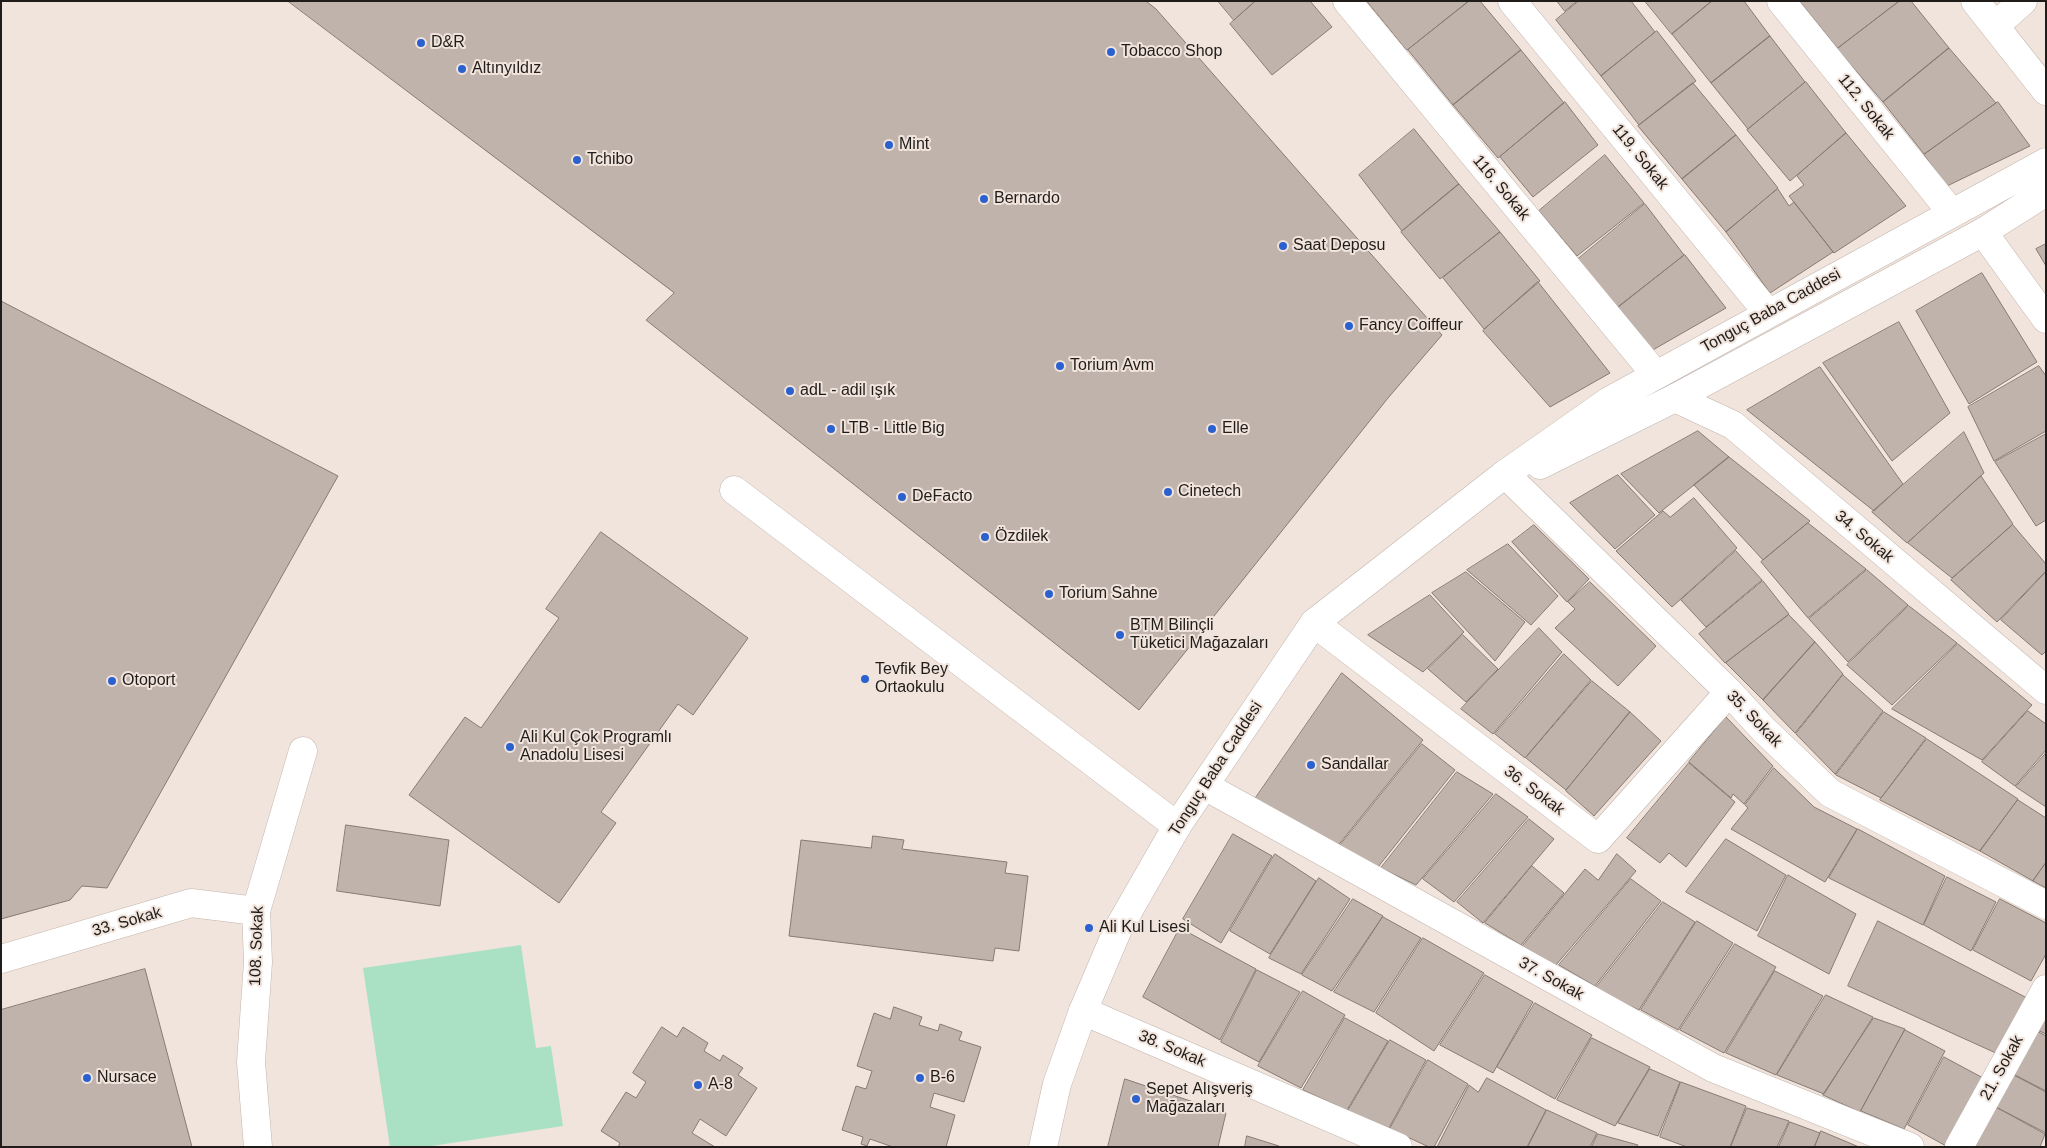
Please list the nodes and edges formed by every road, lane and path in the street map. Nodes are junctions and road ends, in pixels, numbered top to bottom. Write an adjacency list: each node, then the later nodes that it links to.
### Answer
1 (1347, 1): 14 (street, 116. Sokak)
2 (1512, 1): 12 (street, 119. Sokak)
3 (1781, 1): 10 (street, 112. Sokak)
4 (1975, 1): 6 (street)
5 (2023, 1): 6 (street)
6 (1996, 25): 7 (street)
7 (2046, 91)
8 (2046, 162): 10 (street, Tonguç Baba Caddesi)
9 (2046, 192): 11 (street, Tonguç Baba Caddesi)
10 (1952, 213): 12 (street, Tonguç Baba Caddesi)
11 (1983, 232): 13 (street); 15 (street, Tonguç Baba Caddesi)
12 (1768, 313): 14 (street, Tonguç Baba Caddesi)
13 (2046, 319)
14 (1656, 375): 16 (street, Tonguç Baba Caddesi)
15 (1675, 398): 16 (street, Tonguç Baba Caddesi); 19 (street, 34. Sokak)
16 (1505, 474): 18 (street, Tonguç Baba Caddesi); 20 (street, 35. Sokak)
17 (734, 490): 23 (street)
18 (1314, 623): 20 (street, 36. Sokak); 22 (street, Tonguç Baba Caddesi)
19 (2046, 690)
20 (1729, 692): 24 (street, 35. Sokak)
21 (303, 751): 25 (street, 108. Sokak)
22 (1205, 786): 23 (street, Tonguç Baba Caddesi); 32 (street, 37. Sokak)
23 (1177, 826): 28 (street, Tonguç Baba Caddesi)
24 (2046, 905)
25 (256, 911): 26 (street, 33. Sokak); 29 (street, 108. Sokak)
26 (1, 959)
27 (2046, 989): 33 (street, 21. Sokak)
28 (1083, 1011): 30 (street, Tonguç Baba Caddesi); 31 (street, 38. Sokak)
29 (258, 1147)
30 (1043, 1147)
31 (1398, 1147)
32 (1910, 1147)
33 (1959, 1147)

